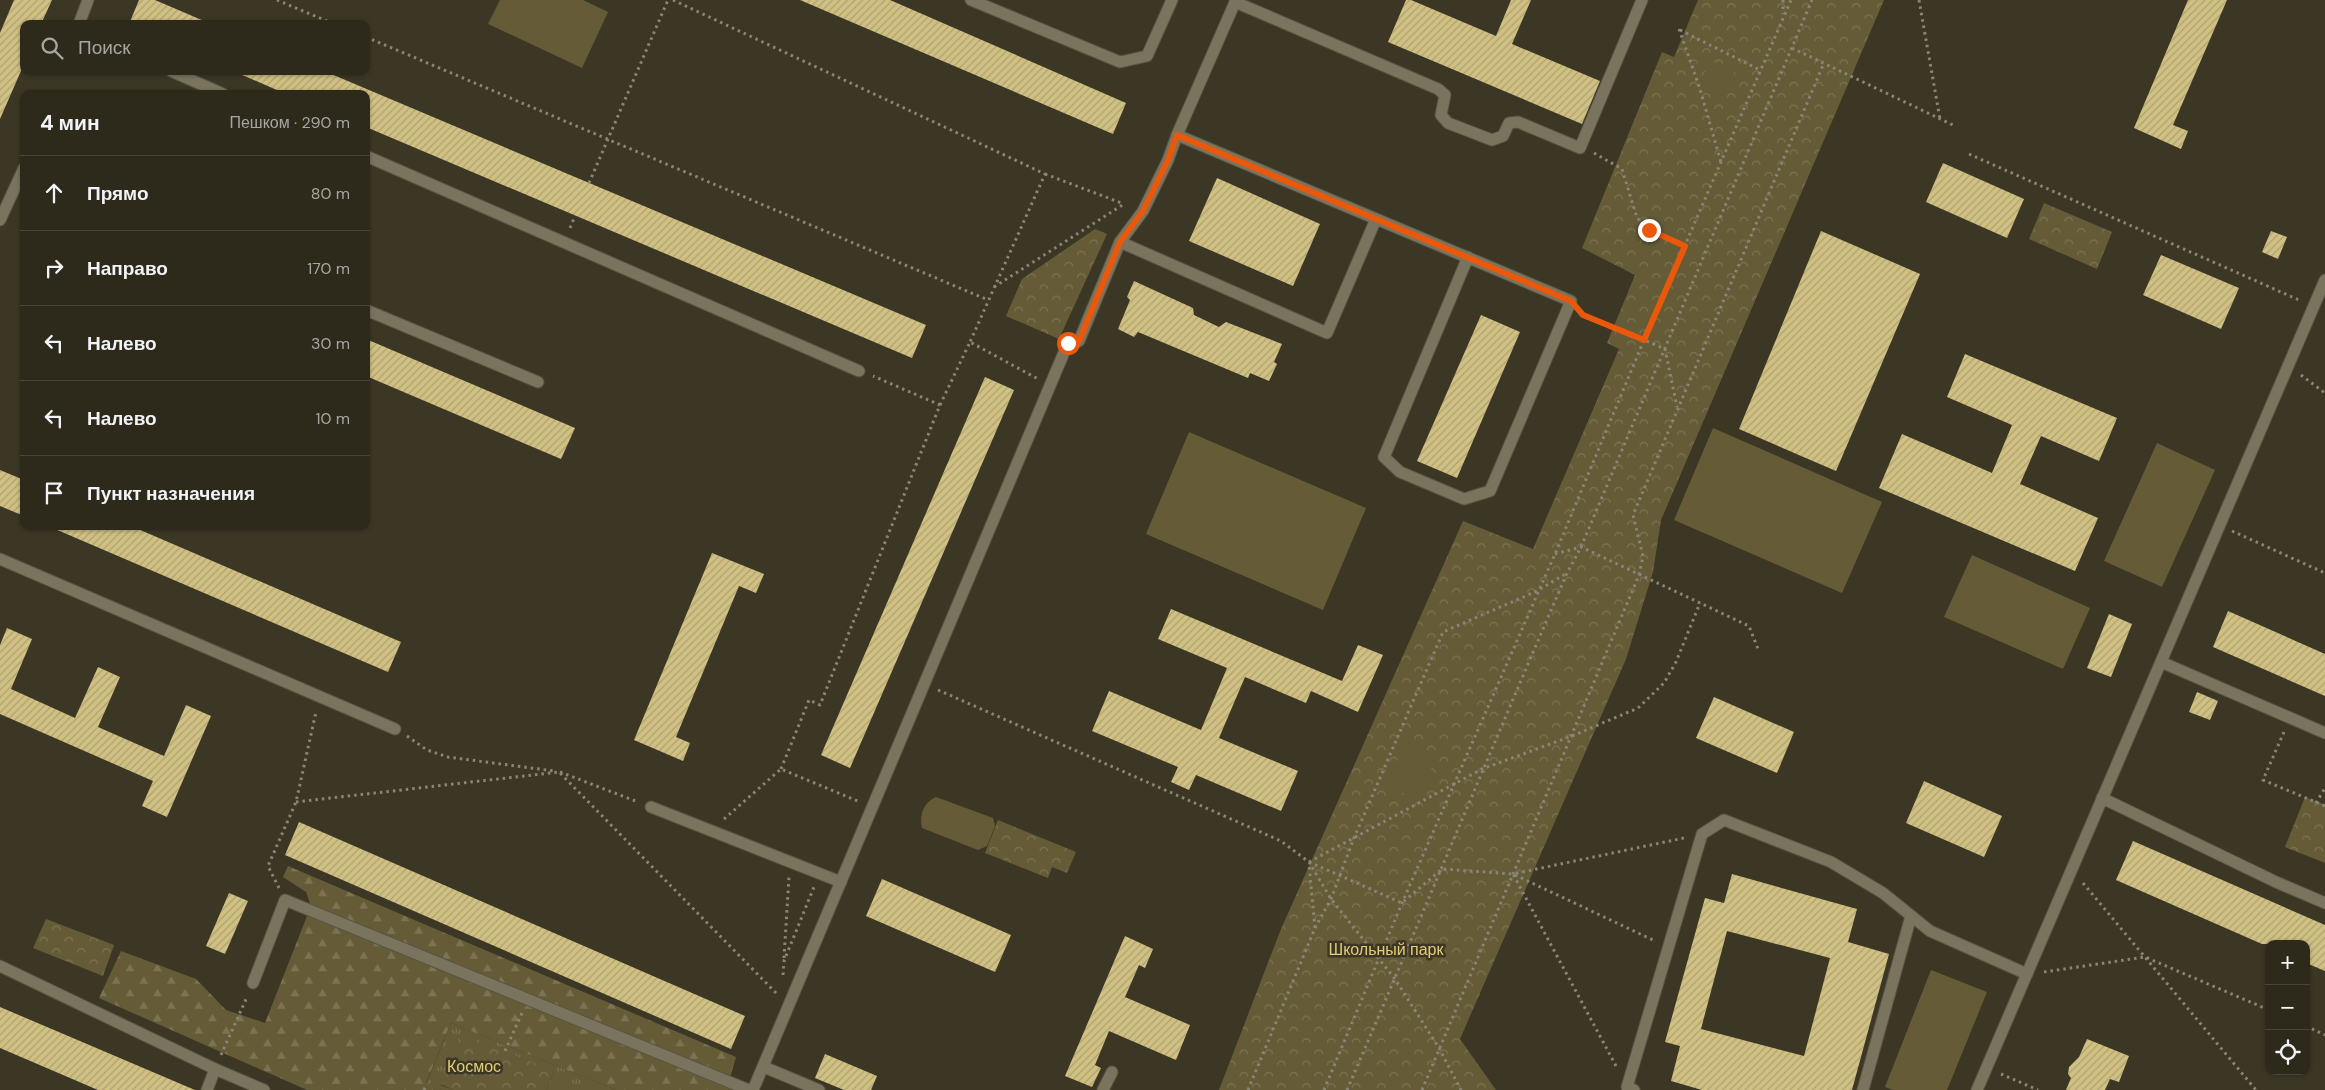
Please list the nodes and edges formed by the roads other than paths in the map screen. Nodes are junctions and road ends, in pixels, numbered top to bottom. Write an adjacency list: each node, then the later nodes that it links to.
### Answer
1 (88, 0): 6 (lane)
2 (971, 0): 3 (lane)
3 (1172, 0)
4 (1642, 0): 5 (lane)
5 (1236, 1): 9 (lane)
6 (80, 20)
7 (180, 75): 8 (lane)
8 (213, 90)
9 (1177, 135): 12 (lane); 14 (lane)
10 (370, 158): 18 (lane)
11 (20, 177): 13 (lane)
12 (1376, 219): 14 (lane); 15 (lane)
13 (0, 220)
14 (1120, 242): 26 (lane)
15 (1468, 257): 15 (lane)
16 (2325, 280): 21 (lane)
17 (370, 312): 19 (lane)
18 (859, 370)
19 (538, 382)
20 (0, 558): 22 (lane)
21 (2161, 662): 23 (lane); 24 (lane)
22 (395, 729)
23 (2325, 733)
24 (2102, 798): 27 (lane); 30 (lane)
25 (651, 807): 26 (lane)
26 (841, 882): 32 (lane)
27 (2325, 903)
28 (1911, 916): 30 (lane); 35 (lane); 42 (lane)
29 (0, 966): 33 (lane)
30 (2027, 974): 43 (lane)
31 (253, 982): 38 (lane)
32 (764, 1068): 39 (lane); 40 (lane)
33 (215, 1069): 36 (lane); 37 (lane)
34 (1112, 1072): 41 (lane)
35 (1630, 1088)
36 (207, 1090)
37 (264, 1090)
38 (749, 1090)
39 (753, 1090)
40 (819, 1090)
41 (1103, 1090)
42 (1863, 1090)
43 (1977, 1090)

